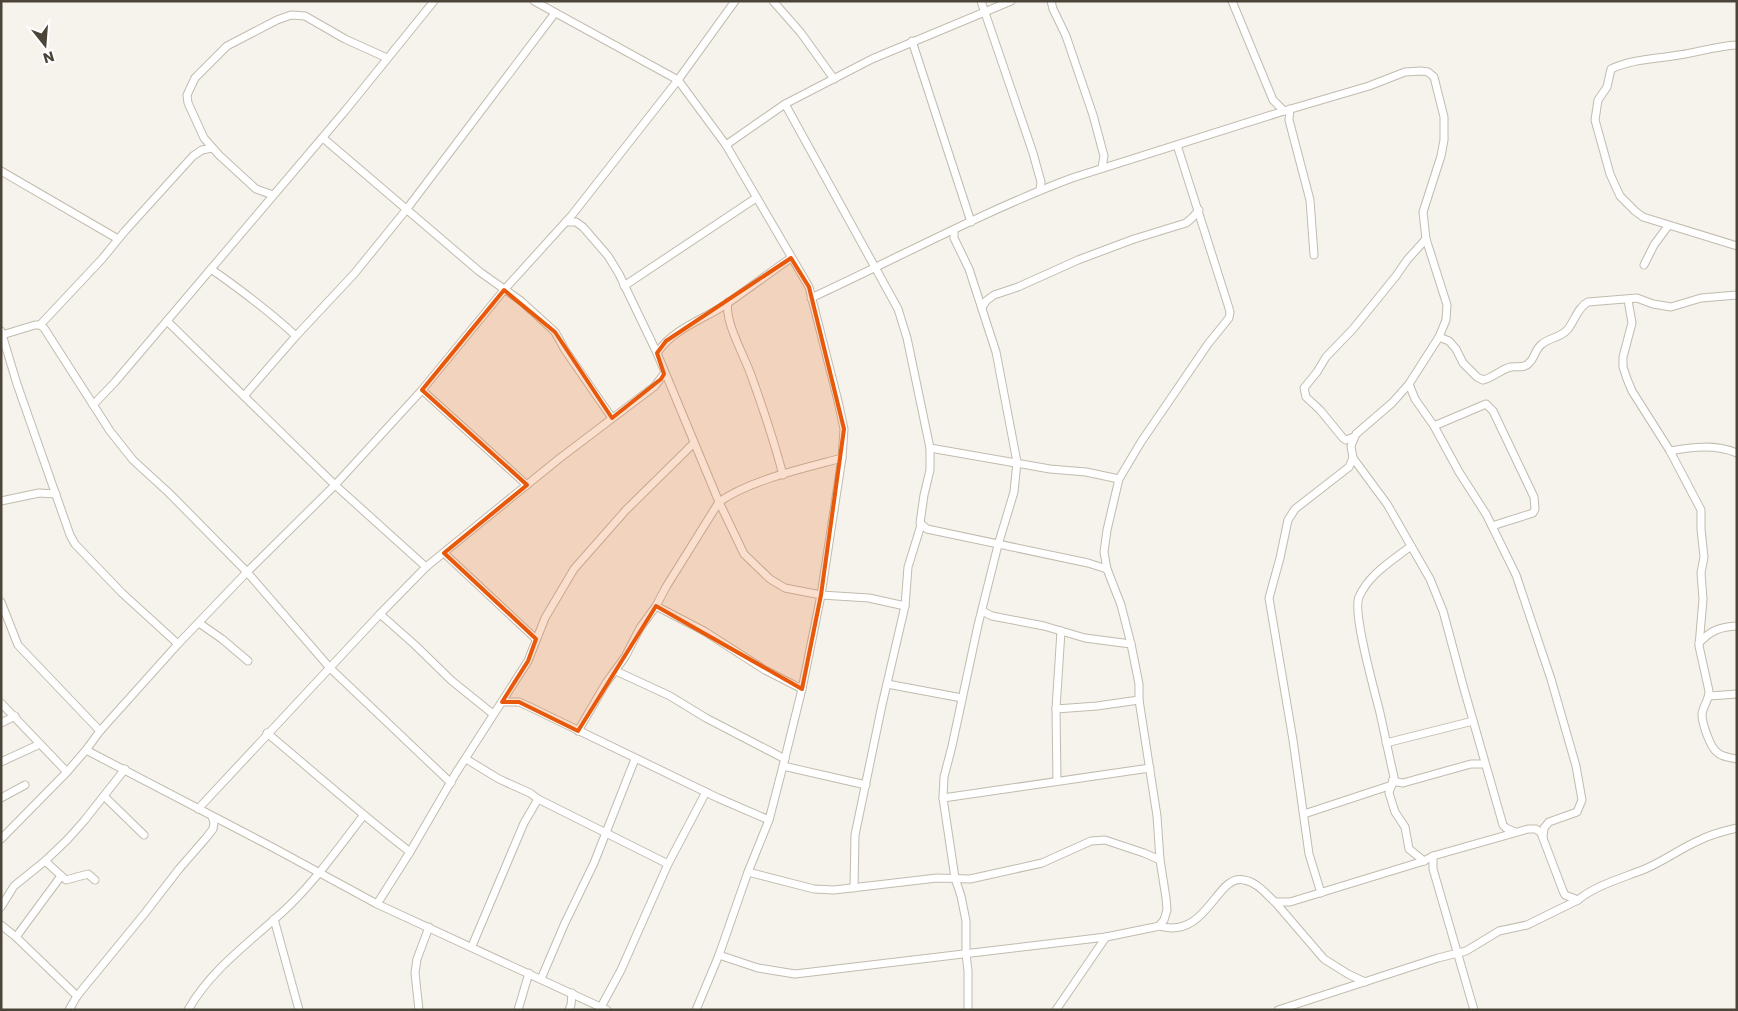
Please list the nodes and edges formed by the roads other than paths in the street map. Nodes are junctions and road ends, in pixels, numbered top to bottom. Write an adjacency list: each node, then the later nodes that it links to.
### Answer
1 (434, 1): 13 (street)
2 (534, 1): 10 (street)
3 (736, 1): 15 (street)
4 (773, 1): 14 (street)
5 (981, 1): 9 (street)
6 (1011, 1): 9 (street)
7 (1052, 1): 22 (street)
8 (1232, 1): 17 (street)
9 (985, 11): 11 (street); 24 (street)
10 (555, 13): 15 (street); 27 (street)
11 (912, 41): 14 (street); 30 (street)
12 (1737, 45): 31 (street)
13 (388, 58): 18 (street); 21 (street)
14 (834, 79): 16 (street)
15 (678, 80): 19 (street); 29 (street)
16 (785, 104): 19 (street); 39 (street)
17 (1287, 110): 20 (street); 34 (street); 36 (street)
18 (323, 138): 25 (street); 27 (street)
19 (726, 145): 26 (street)
20 (1177, 145): 22 (street); 28 (street)
21 (212, 148): 25 (street); 33 (street)
22 (1102, 167): 24 (street)
23 (1, 171): 33 (street)
24 (1040, 190): 30 (street)
25 (273, 195): 40 (street)
26 (756, 198): 37 (street); 41 (street)
27 (406, 210): 42 (street); 51 (street)
28 (1199, 210): 47 (street); 70 (street)
29 (566, 222): 41 (street); 42 (street)
30 (971, 222): 32 (street)
31 (1668, 226): 35 (street); 38 (street)
32 (954, 230): 39 (street); 47 (street)
33 (118, 239): 49 (street)
34 (1426, 239): 52 (street); 61 (street)
35 (1737, 246)
36 (1314, 255)
37 (791, 258): 44 (street); 46 (street)
38 (1644, 265)
39 (876, 268): 44 (street); 63 (street)
40 (210, 269): 48 (street); 51 (street)
41 (624, 286): 53 (street)
42 (504, 290): 56 (street); 59 (street)
43 (1737, 295): 45 (street)
44 (811, 298): 66 (street)
45 (1628, 300): 52 (street); 64 (street)
46 (728, 302): 53 (street); 69 (street)
47 (982, 308): 68 (street)
48 (167, 321): 57 (street); 58 (street)
49 (40, 325): 50 (street); 58 (street)
50 (2, 333): 71 (street)
51 (296, 336): 57 (street)
52 (1439, 337): 55 (street)
53 (657, 353): 54 (street)
54 (664, 374): 59 (street); 62 (street)
55 (1409, 384): 60 (street); 61 (street)
56 (422, 390): 72 (street); 73 (street)
57 (244, 396): 72 (street)
58 (93, 405): 85 (street)
59 (612, 418): 73 (street)
60 (1434, 426): 79 (street); 79 (street)
61 (1354, 438): 67 (street)
62 (694, 443): 77 (street); 95 (street)
63 (930, 448): 68 (street); 78 (street)
64 (1670, 451): 65 (street); 96 (street)
65 (1737, 453)
66 (842, 458): 69 (street); 86 (street)
67 (1353, 458): 81 (street); 141 (street)
68 (1017, 462): 70 (street); 80 (street)
69 (783, 474): 77 (street)
70 (1119, 479): 84 (street)
71 (51, 481): 74 (street); 75 (street)
72 (335, 485): 83 (street); 85 (street)
73 (527, 485): 82 (street)
74 (39, 494): 75 (street); 76 (street)
75 (56, 494): 97 (street)
76 (1, 501)
77 (719, 502): 86 (street); 88 (street)
78 (921, 525): 80 (street); 89 (street)
79 (1492, 526): 149 (street)
80 (998, 544): 84 (street); 90 (street)
81 (1411, 546): 113 (street); 118 (street)
82 (444, 553): 83 (street); 95 (street)
83 (426, 567): 91 (street)
84 (1107, 569): 98 (street)
85 (247, 572): 92 (street); 100 (street)
86 (821, 594): 89 (street); 103 (street)
87 (1, 602): 115 (street)
88 (656, 606): 101 (street); 103 (street)
89 (904, 606): 102 (street)
90 (982, 611): 94 (street); 106 (street)
91 (380, 614): 100 (street); 111 (street)
92 (199, 623): 97 (street); 99 (street)
93 (1737, 626): 96 (street)
94 (1061, 631): 98 (street); 110 (street)
95 (536, 639): 108 (street)
96 (1699, 642): 105 (street)
97 (178, 644): 115 (street)
98 (1132, 644): 107 (street)
99 (248, 660)
100 (330, 668): 117 (street); 132 (street)
101 (616, 671): 116 (street); 125 (street)
102 (887, 684): 106 (street); 134 (street)
103 (802, 688): 125 (street)
104 (1737, 694): 105 (street)
105 (1709, 696): 123 (street)
106 (962, 698): 138 (street)
107 (1139, 700): 110 (street); 127 (street)
108 (502, 702): 111 (street); 116 (street)
109 (1, 703): 112 (street)
110 (1056, 709): 130 (street)
111 (494, 714): 121 (street)
112 (15, 716): 114 (street); 119 (street)
113 (1473, 721): 118 (street); 126 (street)
114 (1, 723)
115 (100, 731): 120 (street)
116 (578, 731): 122 (street)
117 (267, 733): 140 (street); 143 (street)
118 (1386, 743): 131 (street)
119 (40, 744): 124 (street); 129 (street)
120 (86, 750): 128 (street); 129 (street)
121 (466, 759): 132 (street); 139 (street)
122 (635, 759): 135 (street); 146 (street)
123 (1737, 759)
124 (1, 762)
125 (784, 763): 134 (street); 144 (street)
126 (1485, 764): 131 (street); 147 (street)
127 (1150, 768): 130 (street); 154 (street)
128 (125, 769): 136 (street); 140 (street)
129 (67, 772): 150 (street)
130 (1057, 780): 138 (street)
131 (1392, 782): 141 (street); 155 (street)
132 (451, 783): 151 (street)
133 (25, 784): 137 (street)
134 (866, 785): 162 (street)
135 (706, 792): 144 (street); 156 (street)
136 (104, 796): 148 (street); 153 (street)
137 (1, 798)
138 (943, 798): 160 (street)
139 (538, 799): 146 (street); 175 (street)
140 (198, 809): 142 (street)
141 (1304, 814): 163 (street)
142 (212, 816): 158 (street); 184 (street)
143 (363, 816): 151 (street); 158 (street)
144 (770, 820): 157 (street)
145 (1735, 827): 164 (street)
146 (605, 832): 156 (street); 181 (street)
147 (1515, 832): 149 (street); 152 (street)
148 (144, 835)
149 (1543, 837): 164 (street)
150 (1, 839)
151 (410, 852): 166 (street)
152 (1434, 856): 155 (street); 178 (street)
153 (45, 860): 159 (street); 167 (street)
154 (1160, 860): 160 (street); 170 (street)
155 (1424, 861): 163 (street)
156 (668, 864): 185 (street)
157 (748, 872): 162 (street); 179 (street)
158 (320, 874): 166 (street); 168 (street)
159 (61, 876): 161 (street); 172 (street)
160 (954, 878): 162 (street); 177 (street)
161 (95, 880)
162 (854, 888)
163 (1321, 893): 165 (street)
164 (1578, 900): 178 (street)
165 (1275, 902): 170 (street); 182 (street)
166 (377, 904): 171 (street)
167 (1, 907)
168 (274, 919): 187 (street); 188 (street)
169 (1, 925): 172 (street)
170 (1159, 926): 173 (street)
171 (429, 927): 175 (street); 189 (street)
172 (16, 937): 184 (street)
173 (1106, 938): 174 (street); 176 (street)
174 (1093, 939): 176 (street); 177 (street)
175 (472, 946): 180 (street)
176 (1095, 952): 194 (street)
177 (966, 954): 179 (street); 193 (street)
178 (1457, 954): 182 (street); 196 (street)
179 (719, 955): 192 (street)
180 (529, 973): 181 (street); 190 (street)
181 (541, 979): 183 (street)
182 (1365, 982): 195 (street)
183 (572, 993): 185 (street); 191 (street)
184 (77, 996): 186 (street)
185 (604, 1008)
186 (69, 1010)
187 (188, 1010)
188 (299, 1010)
189 (420, 1010)
190 (518, 1010)
191 (569, 1010)
192 (696, 1010)
193 (968, 1010)
194 (1056, 1010)
195 (1278, 1010)
196 (1474, 1010)

